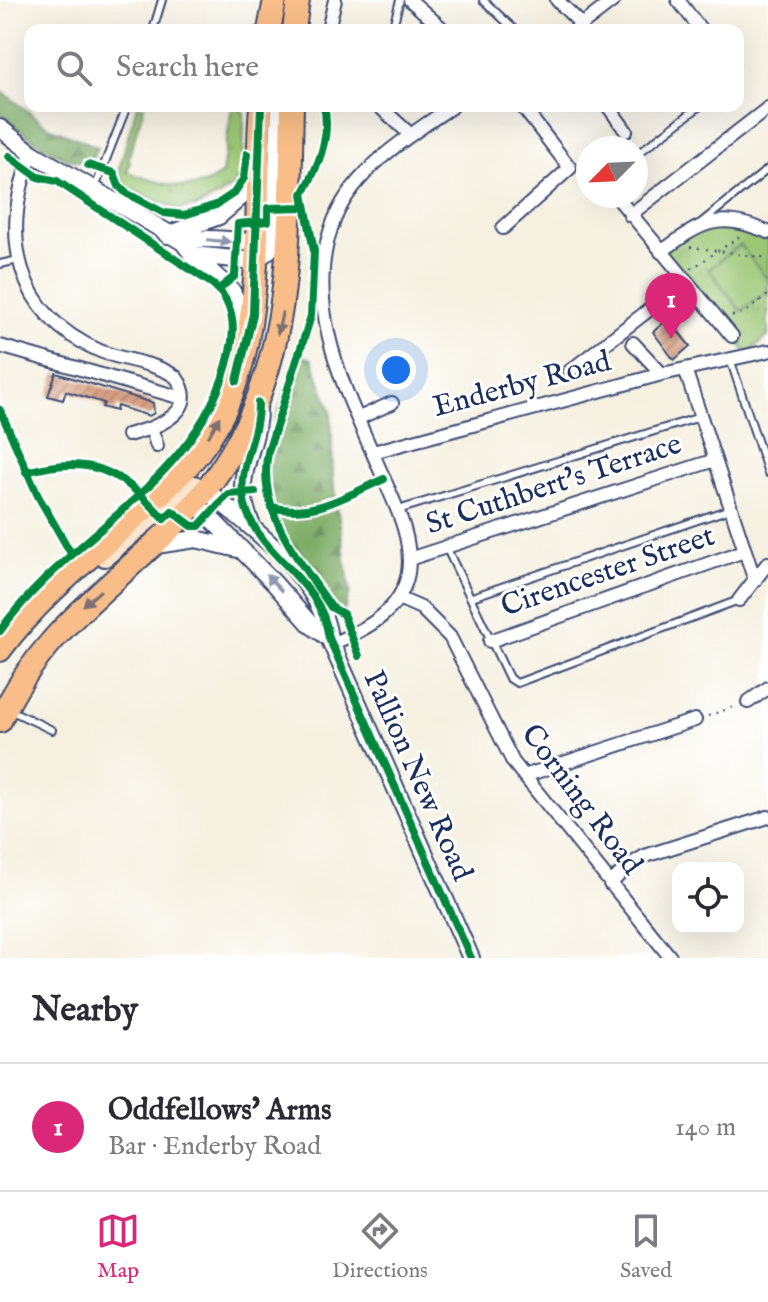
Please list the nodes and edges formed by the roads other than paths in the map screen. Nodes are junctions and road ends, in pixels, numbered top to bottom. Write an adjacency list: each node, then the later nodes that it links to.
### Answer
1 (162, 0): 11 (lane)
2 (275, 0): 12 (highway)
3 (298, 0): 13 (highway)
4 (335, 0): 14 (street)
5 (400, 0): 15 (lane)
6 (410, 0): 16 (street)
7 (483, 0): 17 (lane)
8 (557, 0): 18 (street)
9 (614, 0): 19 (street)
10 (678, 0): 20 (street)
11 (155, 24)
12 (270, 24)
13 (295, 24)
14 (329, 24)
15 (394, 24)
16 (437, 24)
17 (509, 24)
18 (576, 24)
19 (582, 24)
20 (696, 24)
21 (768, 108): 40 (street)
22 (125, 112): 38 (lane)
23 (261, 112): 37 (highway)
24 (280, 112): 47 (street)
25 (292, 112): 50 (highway)
26 (386, 112): 33 (street)
27 (444, 112): 33 (street)
28 (527, 112): 42 (street)
29 (612, 112): 32 (street)
30 (692, 112): 34 (lane)
31 (0, 128): 35 (street)
32 (626, 131)
33 (411, 135): 65 (street)
34 (648, 146)
35 (32, 153): 38 (street); 48 (street)
36 (768, 169): 41 (lane)
37 (257, 183): 44 (street); 47 (highway)
38 (94, 190): 44 (street)
39 (625, 208): 40 (street)
40 (630, 215): 45 (street)
41 (699, 224): 43 (street); 45 (street)
42 (503, 228)
43 (764, 229)
44 (167, 235): 46 (street)
45 (666, 248): 51 (street)
46 (188, 249): 47 (street); 52 (street)
47 (260, 251): 50 (street); 52 (highway)
48 (14, 261): 49 (lane); 61 (street)
49 (0, 264)
50 (285, 276): 62 (highway, one-way to 62)
51 (682, 279): 53 (street); 59 (street)
52 (250, 331): 72 (highway, one-way to 52)
53 (732, 336)
54 (633, 343): 60 (street)
55 (0, 346): 61 (street)
56 (768, 351): 57 (street, Enderby Road)
57 (730, 359): 58 (street, Enderby Road); 71 (lane)
58 (685, 369): 60 (street, Enderby Road); 64 (street)
59 (570, 371)
60 (662, 374): 69 (street, Enderby Road)
61 (182, 398): 66 (street)
62 (258, 403): 72 (highway); 75 (street, Pallion New Road)
63 (392, 403): 65 (street)
64 (701, 417): 70 (street); 74 (lane)
65 (359, 418): 69 (street)
66 (151, 428): 67 (street); 68 (street)
67 (128, 435)
68 (157, 446)
69 (373, 452): 74 (street)
70 (715, 460): 73 (street); 77 (street, St Cuthbert's Terrace)
71 (768, 473)
72 (192, 488): 75 (street, Pallion New Road); 76 (highway); 78 (street); 88 (highway)
73 (730, 509): 79 (street); 83 (lane)
74 (398, 510): 80 (street)
75 (256, 533): 86 (street, Pallion New Road)
76 (151, 547): 78 (street); 91 (highway, one-way to 91)
77 (447, 549): 80 (street, St Cuthbert's Terrace); 83 (lane)
78 (240, 550): 86 (street, one-way to 78)
79 (744, 551): 82 (street); 87 (street, Cirencester Street)
80 (409, 559): 84 (street)
81 (768, 563): 82 (street)
82 (755, 581): 85 (street)
83 (472, 597): 87 (lane)
84 (398, 598): 86 (street); 94 (street, Corning Road)
85 (739, 600): 87 (lane)
86 (330, 641): 97 (street, Pallion New Road)
87 (490, 641)
88 (0, 650)
89 (768, 688): 90 (street)
90 (748, 702)
91 (2, 711): 93 (lane)
92 (695, 720): 94 (street)
93 (52, 730)
94 (524, 776): 96 (street, Corning Road)
95 (768, 817): 96 (street)
96 (610, 884): 98 (street, Corning Road)
97 (471, 958)
98 (671, 958)

